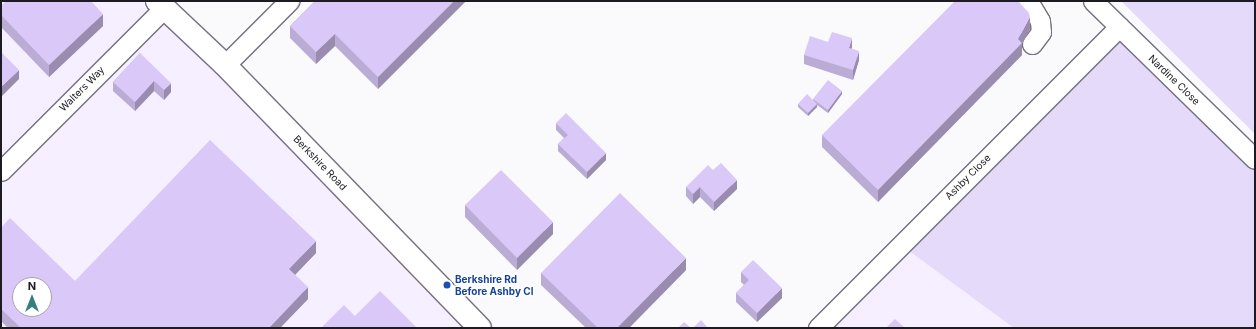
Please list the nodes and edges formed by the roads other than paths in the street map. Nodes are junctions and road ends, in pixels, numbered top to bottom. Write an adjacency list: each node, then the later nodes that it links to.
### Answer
1 (289, 1): 7 (street)
2 (1028, 1): 6 (street)
3 (1093, 1): 5 (street, Nardine Close)
4 (160, 4): 7 (main road, Berkshire Road); 9 (street, Walters Way)
5 (1120, 27): 8 (street, Nardine Close); 11 (street, Ashby Close)
6 (1032, 44)
7 (225, 65): 10 (main road, Berkshire Road)
8 (1255, 159)
9 (1, 171)
10 (480, 328)
11 (818, 328)

